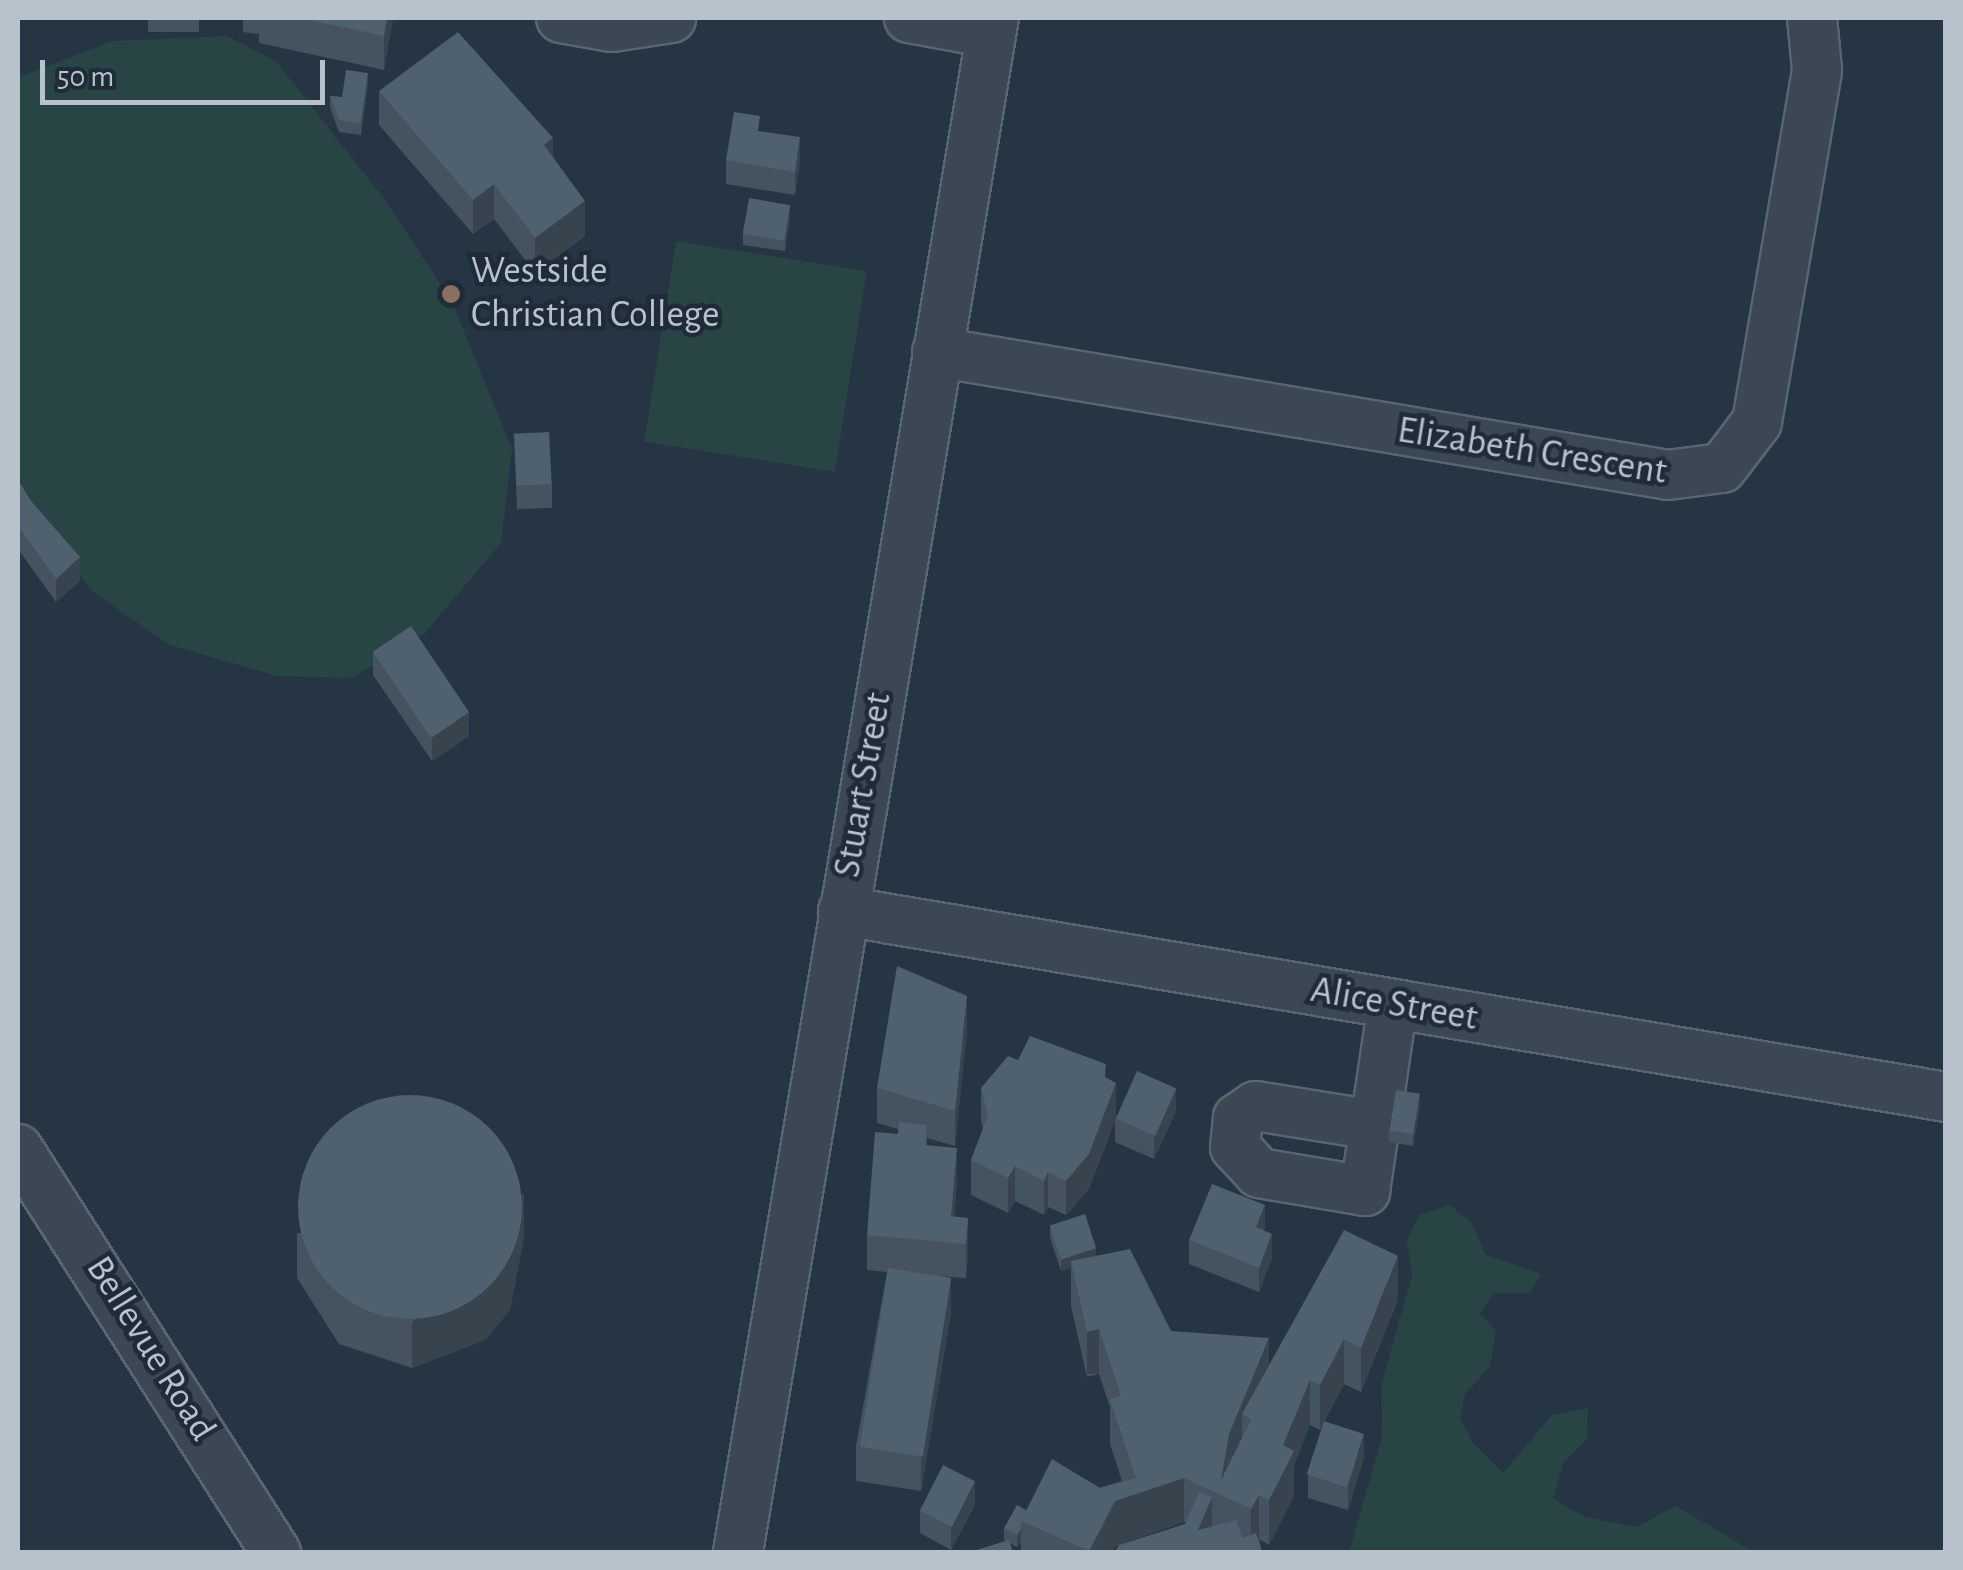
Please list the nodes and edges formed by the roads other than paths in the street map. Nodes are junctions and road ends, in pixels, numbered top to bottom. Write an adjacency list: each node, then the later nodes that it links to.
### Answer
1 (560, 18): 2 (street)
2 (671, 18)
3 (910, 18): 5 (street)
4 (1812, 18): 6 (street, Elizabeth Crescent)
5 (992, 26): 6 (street, Stuart Street)
6 (937, 352): 7 (street, Stuart Street)
7 (843, 911): 8 (street, Alice Street); 13 (street, Stuart Street)
8 (1392, 1004): 9 (street, Alice Street); 10 (street)
9 (1946, 1097)
10 (1374, 1126)
11 (18, 1149): 12 (street, Bellevue Road)
12 (276, 1552)
13 (738, 1552)

